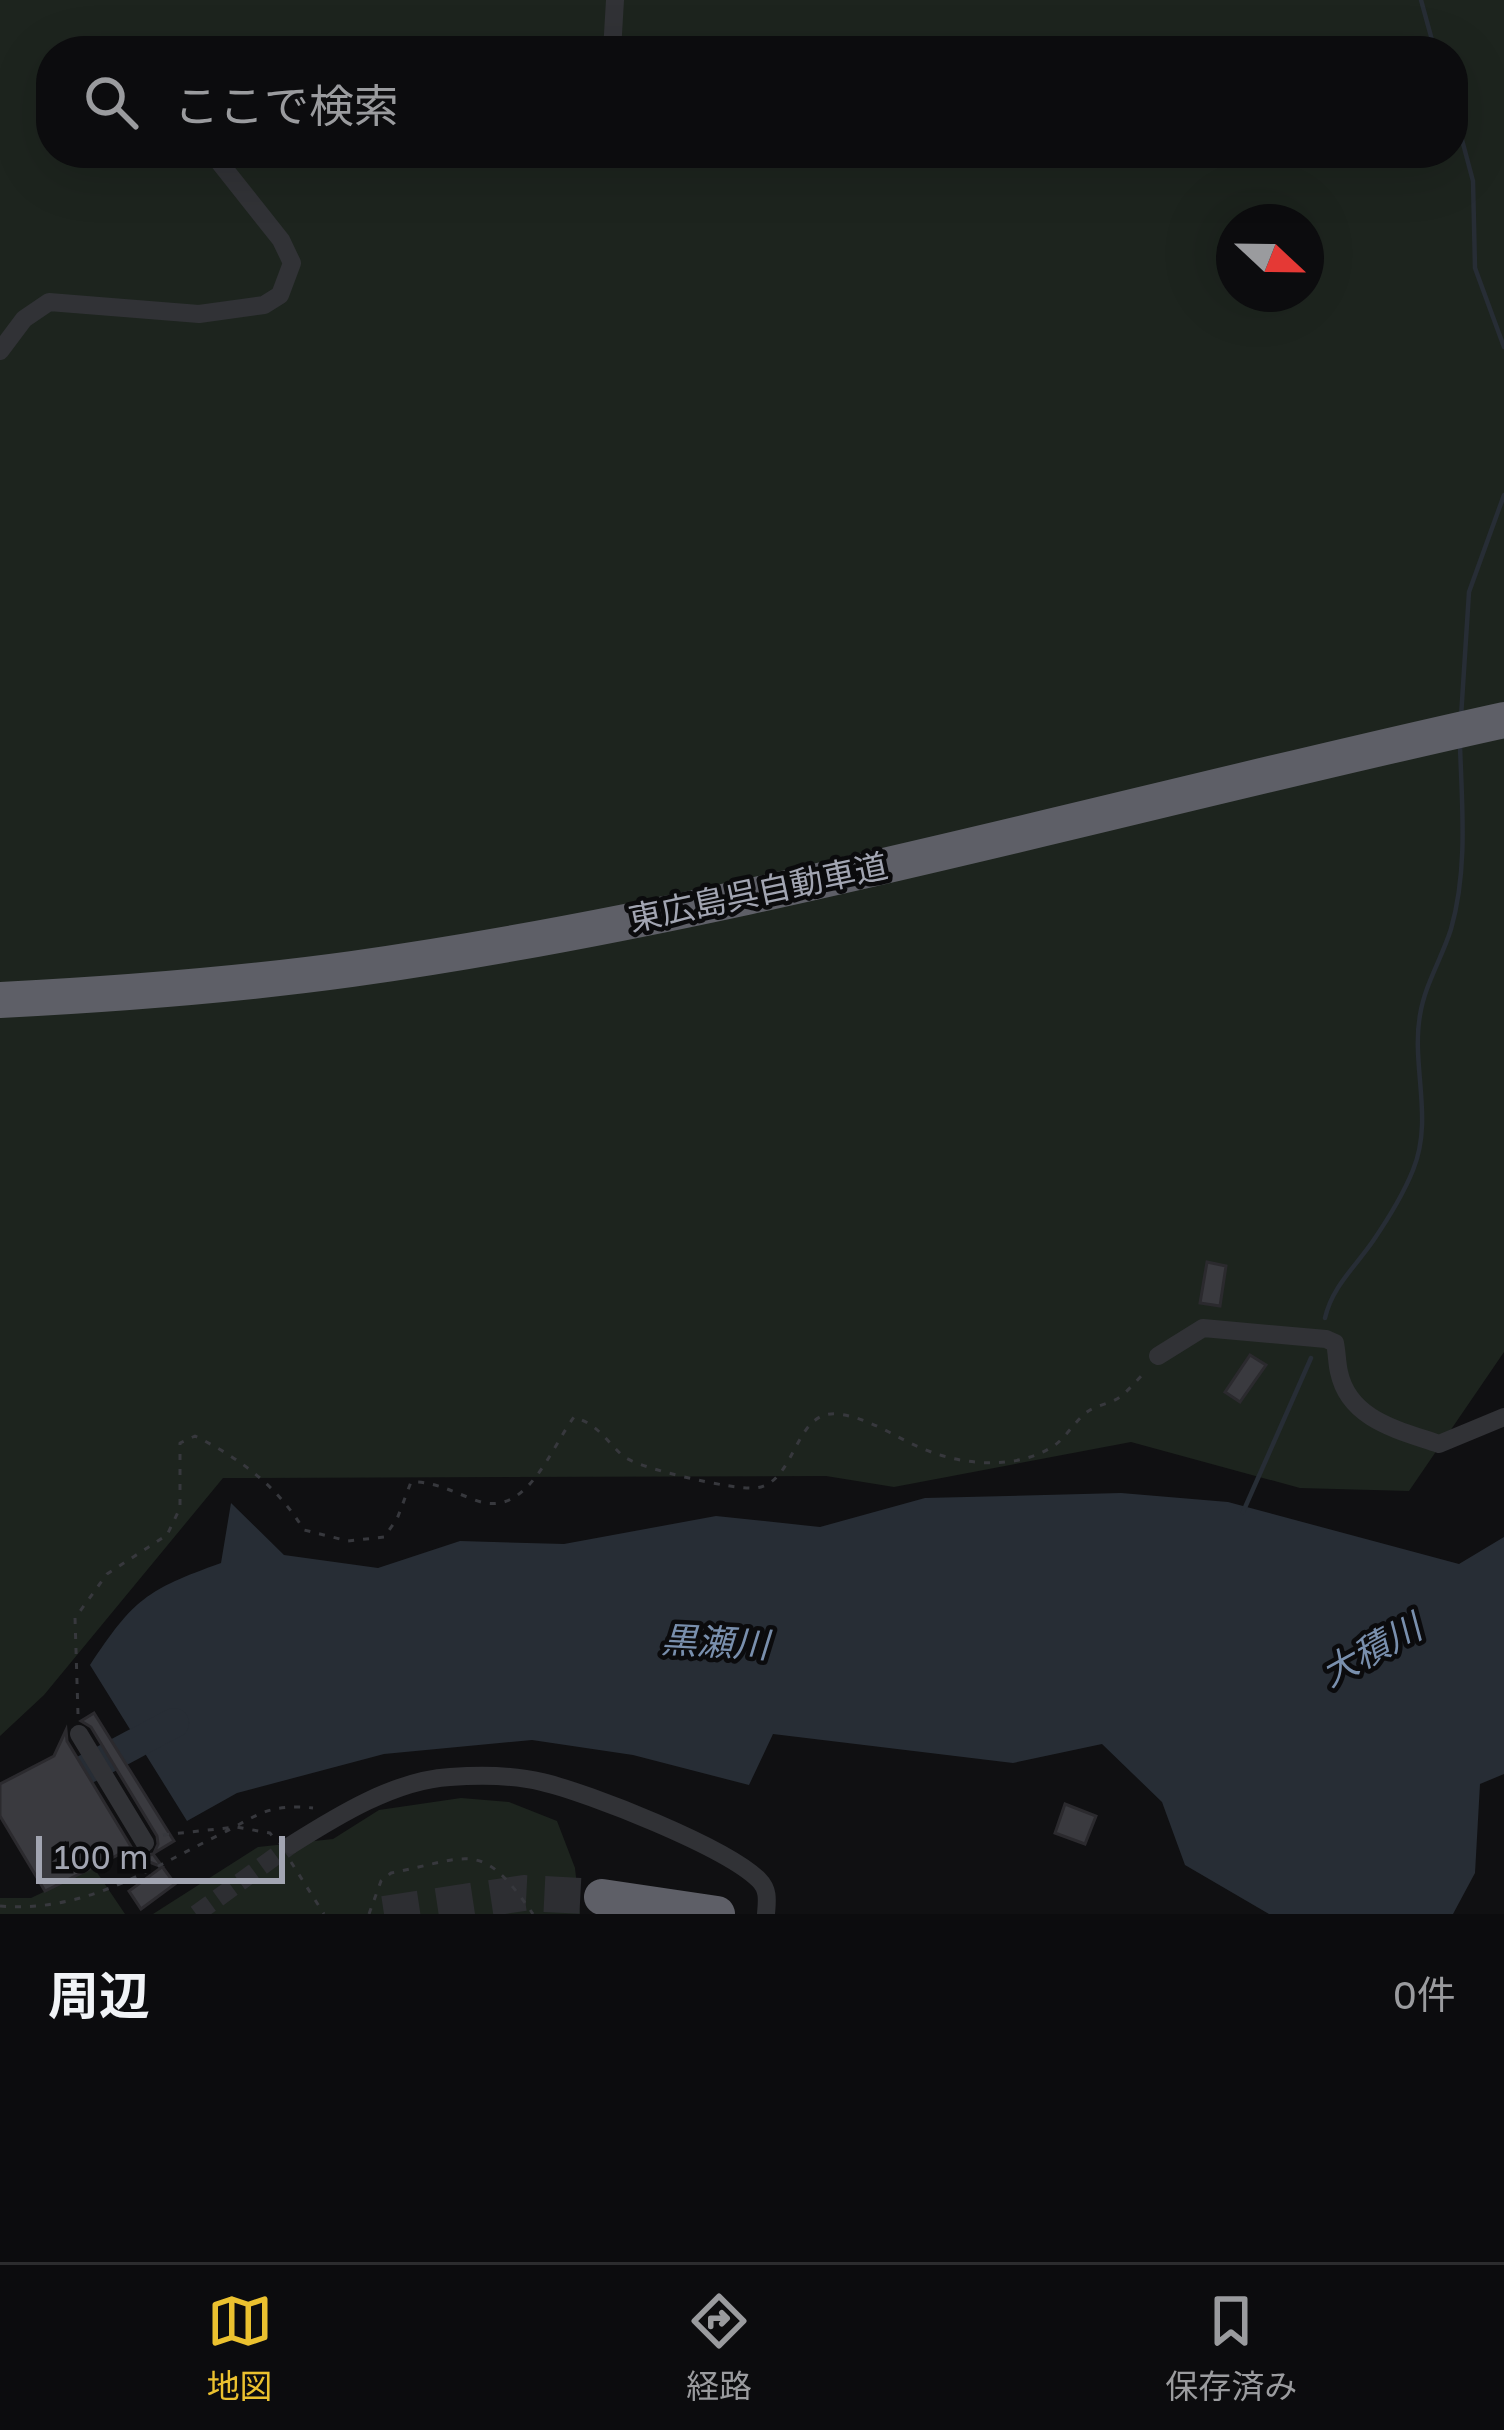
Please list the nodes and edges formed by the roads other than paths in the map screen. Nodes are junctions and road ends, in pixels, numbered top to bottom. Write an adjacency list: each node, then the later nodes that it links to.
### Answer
1 (615, 0): 2 (street)
2 (613, 36)
3 (224, 168): 4 (street)
4 (0, 351)
5 (1504, 720): 6 (highway, 東広島呉自動車道)
6 (0, 1000)
7 (1158, 1356): 8 (street)
8 (1504, 1417)
9 (79, 1734): 10 (street)
10 (154, 1839)
11 (291, 1845): 14 (street)
12 (602, 1897): 13 (highway)
13 (716, 1914)
14 (766, 1914)

